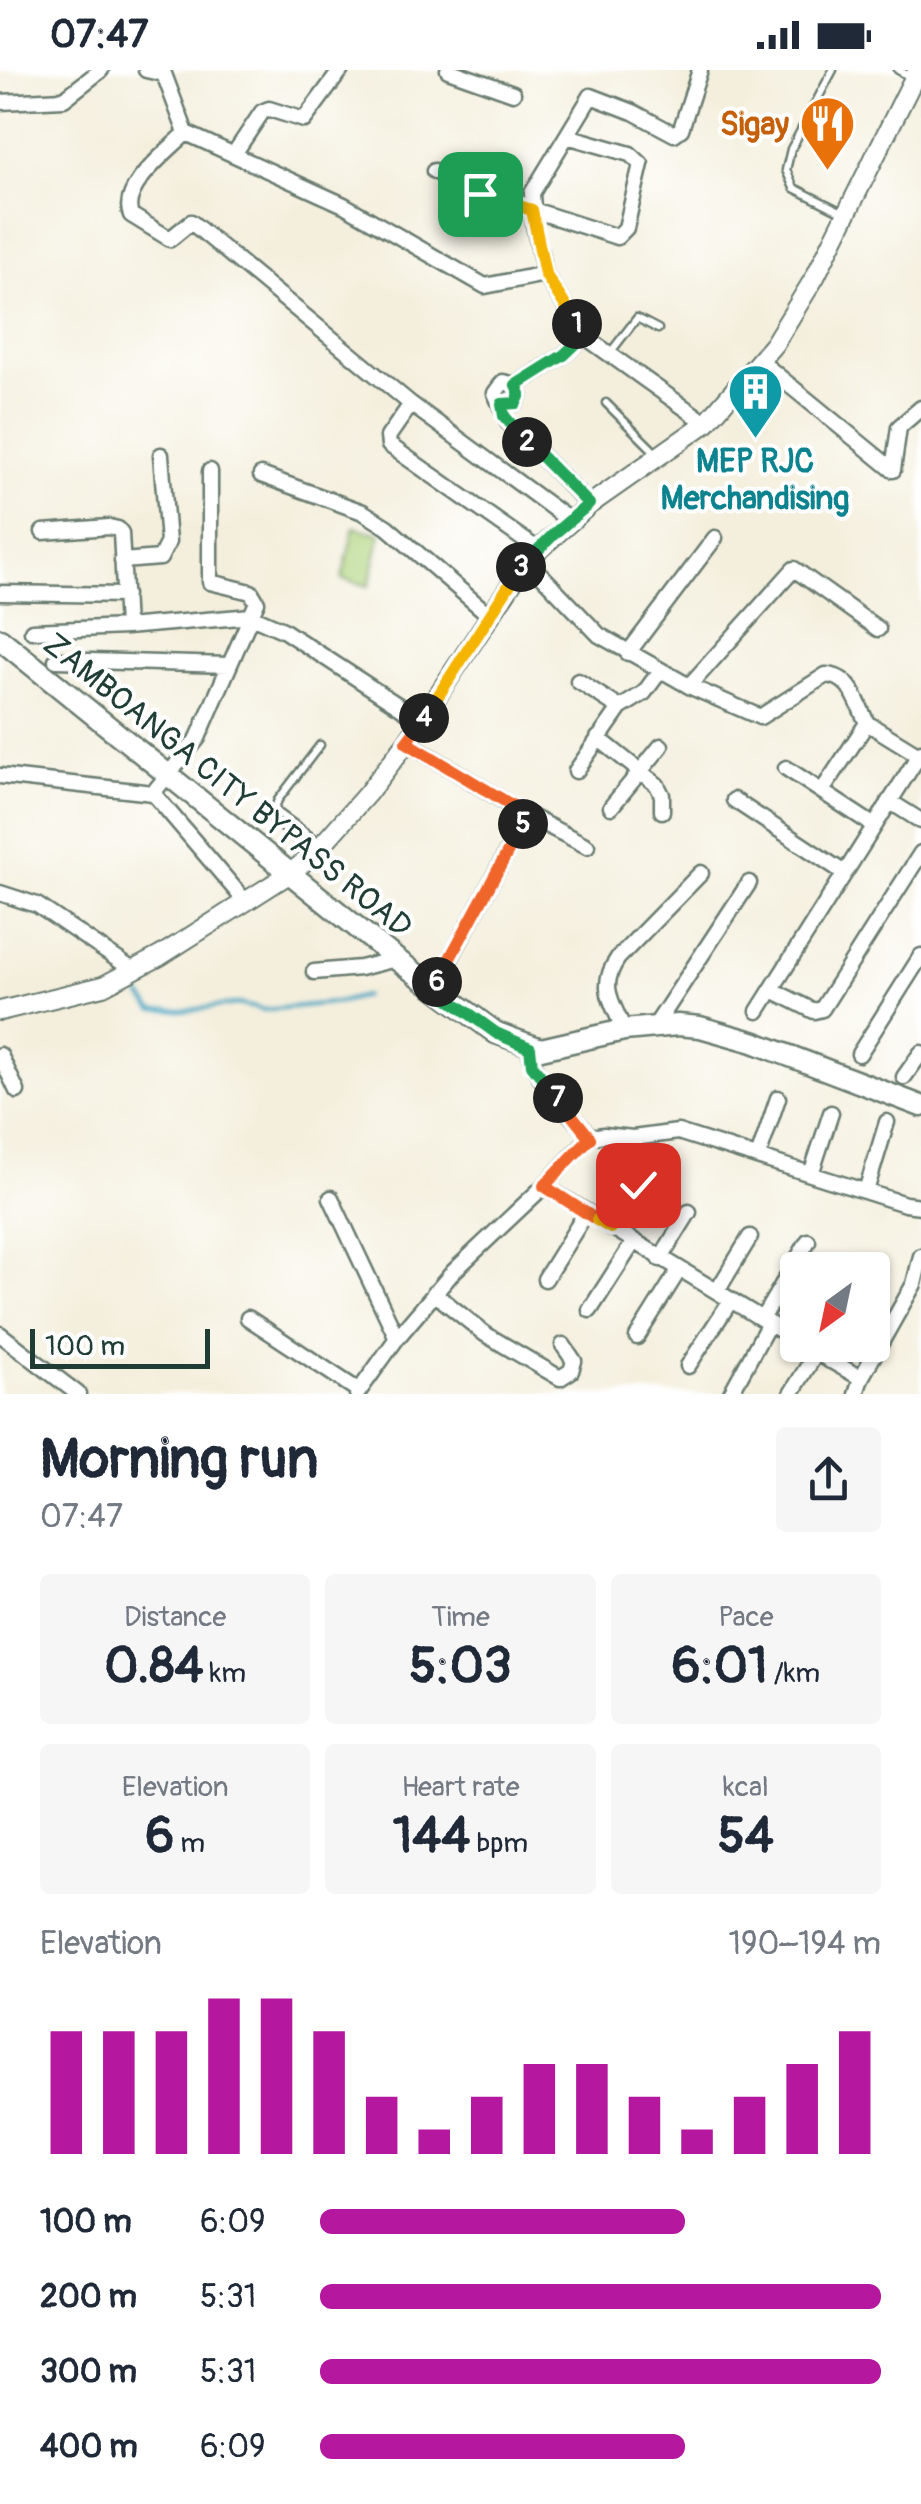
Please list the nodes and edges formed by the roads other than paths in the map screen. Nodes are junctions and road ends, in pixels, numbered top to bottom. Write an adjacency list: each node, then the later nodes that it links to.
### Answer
1 (101, 70): 11 (street)
2 (146, 70): 7 (street)
3 (341, 70): 14 (street)
4 (448, 70): 9 (street)
5 (700, 70): 13 (street)
6 (833, 70): 17 (lane)
7 (165, 72): 12 (street)
8 (910, 73): 17 (street)
9 (485, 76): 10 (street)
10 (513, 94)
11 (0, 102)
12 (186, 133): 14 (street); 24 (street)
13 (567, 136): 16 (street); 16 (street)
14 (234, 154): 18 (street)
15 (434, 172): 16 (street)
16 (532, 210): 18 (street)
17 (848, 215): 22 (street)
18 (545, 274): 20 (street)
19 (658, 329): 21 (lane)
20 (584, 336): 21 (street); 31 (street)
21 (609, 354): 26 (street)
22 (760, 361): 25 (street); 26 (street)
23 (606, 403): 28 (lane)
24 (411, 404): 32 (street); 35 (street)
25 (921, 408)
26 (706, 422): 28 (street)
27 (161, 455): 36 (street)
28 (658, 456): 31 (street)
29 (210, 471): 40 (street)
30 (261, 475): 39 (street)
31 (589, 504): 32 (street)
32 (569, 520): 35 (street)
33 (43, 532): 36 (street)
34 (716, 538): 45 (street)
35 (532, 555): 39 (street); 45 (street)
36 (122, 561): 38 (street)
37 (0, 593): 38 (street)
38 (125, 596): 41 (street)
39 (488, 614): 52 (street)
40 (252, 616): 41 (street); 47 (street); 52 (street)
41 (126, 627): 43 (street)
42 (878, 629): 50 (street)
43 (32, 631)
44 (0, 639): 63 (main road, ZAMBOANGA CITY BYPASS ROAD)
45 (628, 653): 48 (street)
46 (56, 660): 47 (street)
47 (230, 665): 63 (street)
48 (660, 671): 50 (street); 51 (street)
49 (578, 680): 51 (street)
50 (689, 686): 53 (street)
51 (620, 708): 54 (street)
52 (422, 721): 55 (street)
53 (867, 724): 58 (street); 64 (street)
54 (598, 738): 60 (street); 61 (street)
55 (406, 742): 71 (street); 75 (street)
56 (320, 744): 69 (lane)
57 (661, 746): 61 (street)
58 (920, 754): 67 (street)
59 (786, 768): 64 (street)
60 (576, 771)
61 (640, 771): 68 (street); 70 (street)
62 (0, 776): 65 (street)
63 (168, 777): 65 (street); 79 (main road, ZAMBOANGA CITY BYPASS ROAD)
64 (822, 791): 73 (street)
65 (153, 793): 82 (street)
66 (734, 800): 77 (street)
67 (890, 801): 72 (street); 73 (street)
68 (611, 807)
69 (273, 809): 75 (lane); 75 (lane)
70 (662, 811)
71 (528, 815): 74 (street); 87 (street)
72 (921, 821)
73 (873, 826): 77 (street)
74 (587, 846)
75 (317, 850): 79 (street)
76 (921, 852): 88 (street)
77 (843, 872): 88 (street)
78 (701, 873): 92 (street)
79 (289, 874): 82 (street); 83 (main road, ZAMBOANGA CITY BYPASS ROAD)
80 (749, 883): 91 (street)
81 (0, 893): 85 (street)
82 (245, 901): 85 (street)
83 (396, 959): 86 (street); 87 (main road, ZAMBOANGA CITY BYPASS ROAD)
84 (918, 967): 96 (street)
85 (134, 970): 89 (street)
86 (314, 972)
87 (434, 988): 93 (main road, ZAMBOANGA CITY BYPASS ROAD)
88 (772, 990): 90 (street)
89 (0, 1010)
90 (758, 1011)
91 (656, 1026): 92 (main road); 100 (main road)
92 (624, 1030): 93 (main road)
93 (530, 1048): 103 (street)
94 (921, 1053): 97 (street)
95 (0, 1054): 98 (street)
96 (859, 1054)
97 (904, 1077)
98 (17, 1090)
99 (778, 1098): 104 (street)
100 (921, 1106)
101 (830, 1113): 105 (street)
102 (887, 1122): 108 (street)
103 (590, 1138): 104 (street); 107 (street)
104 (758, 1157): 105 (street)
105 (810, 1174): 108 (street)
106 (638, 1185): 113 (street)
107 (544, 1186): 112 (street); 122 (street)
108 (866, 1191): 110 (street)
109 (331, 1198): 130 (street)
110 (921, 1206)
111 (689, 1212): 118 (street)
112 (586, 1213): 113 (street); 120 (street)
113 (611, 1228): 116 (street)
114 (750, 1237): 121 (street)
115 (808, 1241): 126 (street)
116 (633, 1243): 118 (street); 124 (street)
117 (921, 1256): 135 (street)
118 (660, 1258): 119 (street)
119 (679, 1270): 121 (street); 129 (street)
120 (544, 1279)
121 (717, 1291): 123 (street)
122 (434, 1293): 130 (street); 131 (street)
123 (731, 1300): 126 (street); 134 (street)
124 (590, 1310)
125 (248, 1318): 136 (street)
126 (766, 1321): 127 (street); 137 (street)
127 (780, 1330)
128 (0, 1334): 138 (street)
129 (636, 1337)
130 (397, 1338): 136 (street)
131 (564, 1345)
132 (801, 1362): 139 (street)
133 (832, 1362): 135 (street)
134 (688, 1366)
135 (860, 1378): 140 (street)
136 (358, 1393)
137 (731, 1393)
138 (78, 1394)
139 (792, 1394)
140 (856, 1394)

